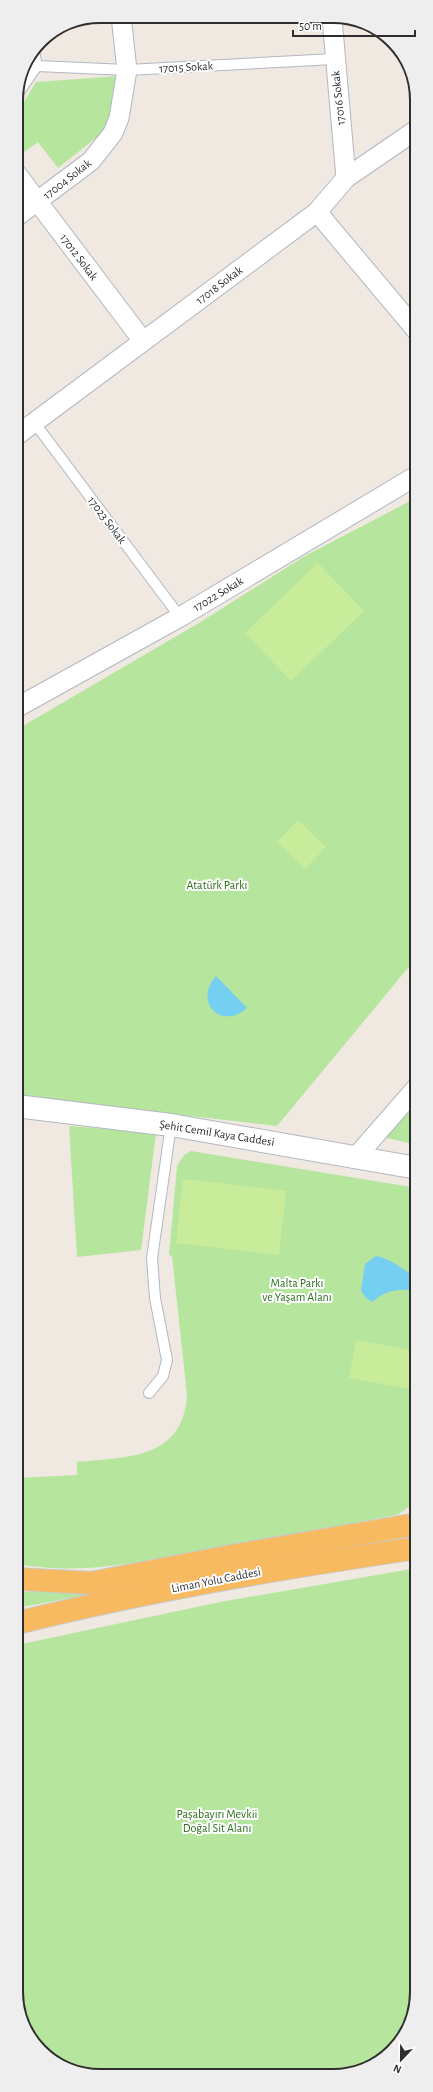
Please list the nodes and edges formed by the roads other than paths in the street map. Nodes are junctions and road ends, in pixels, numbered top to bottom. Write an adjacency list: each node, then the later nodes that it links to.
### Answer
1 (122, 23): 6 (street, 17004 Sokak)
2 (332, 23): 4 (street, 17016 Sokak)
3 (35, 58): 5 (lane)
4 (334, 59): 6 (lane, 17015 Sokak); 9 (street, 17016 Sokak)
5 (37, 66): 6 (lane, 17015 Sokak); 7 (lane)
6 (127, 70): 11 (street, 17004 Sokak)
7 (24, 84)
8 (410, 134): 9 (street, 17018 Sokak)
9 (346, 178): 12 (street, 17018 Sokak)
10 (23, 182): 11 (street, 17012 Sokak)
11 (38, 202): 13 (street, 17004 Sokak); 15 (street, 17012 Sokak)
12 (317, 212): 14 (street); 15 (street, 17018 Sokak)
13 (23, 213)
14 (410, 323)
15 (143, 341): 16 (street, 17018 Sokak)
16 (34, 422): 17 (street, 17018 Sokak); 19 (lane, 17023 Sokak)
17 (23, 431)
18 (410, 480): 19 (street, 17022 Sokak)
19 (180, 617): 20 (street, 17022 Sokak)
20 (23, 704)
21 (410, 1095): 24 (street)
22 (23, 1107): 23 (street, Şehit Cemil Kaya Caddesi)
23 (171, 1125): 24 (street, Şehit Cemil Kaya Caddesi); 26 (lane)
24 (356, 1156): 25 (street, Şehit Cemil Kaya Caddesi)
25 (410, 1167)
26 (149, 1393)
27 (410, 1525): 29 (highway, Liman Yolu Caddesi)
28 (410, 1549): 30 (highway, Liman Yolu Caddesi)
29 (23, 1579)
30 (23, 1621)

